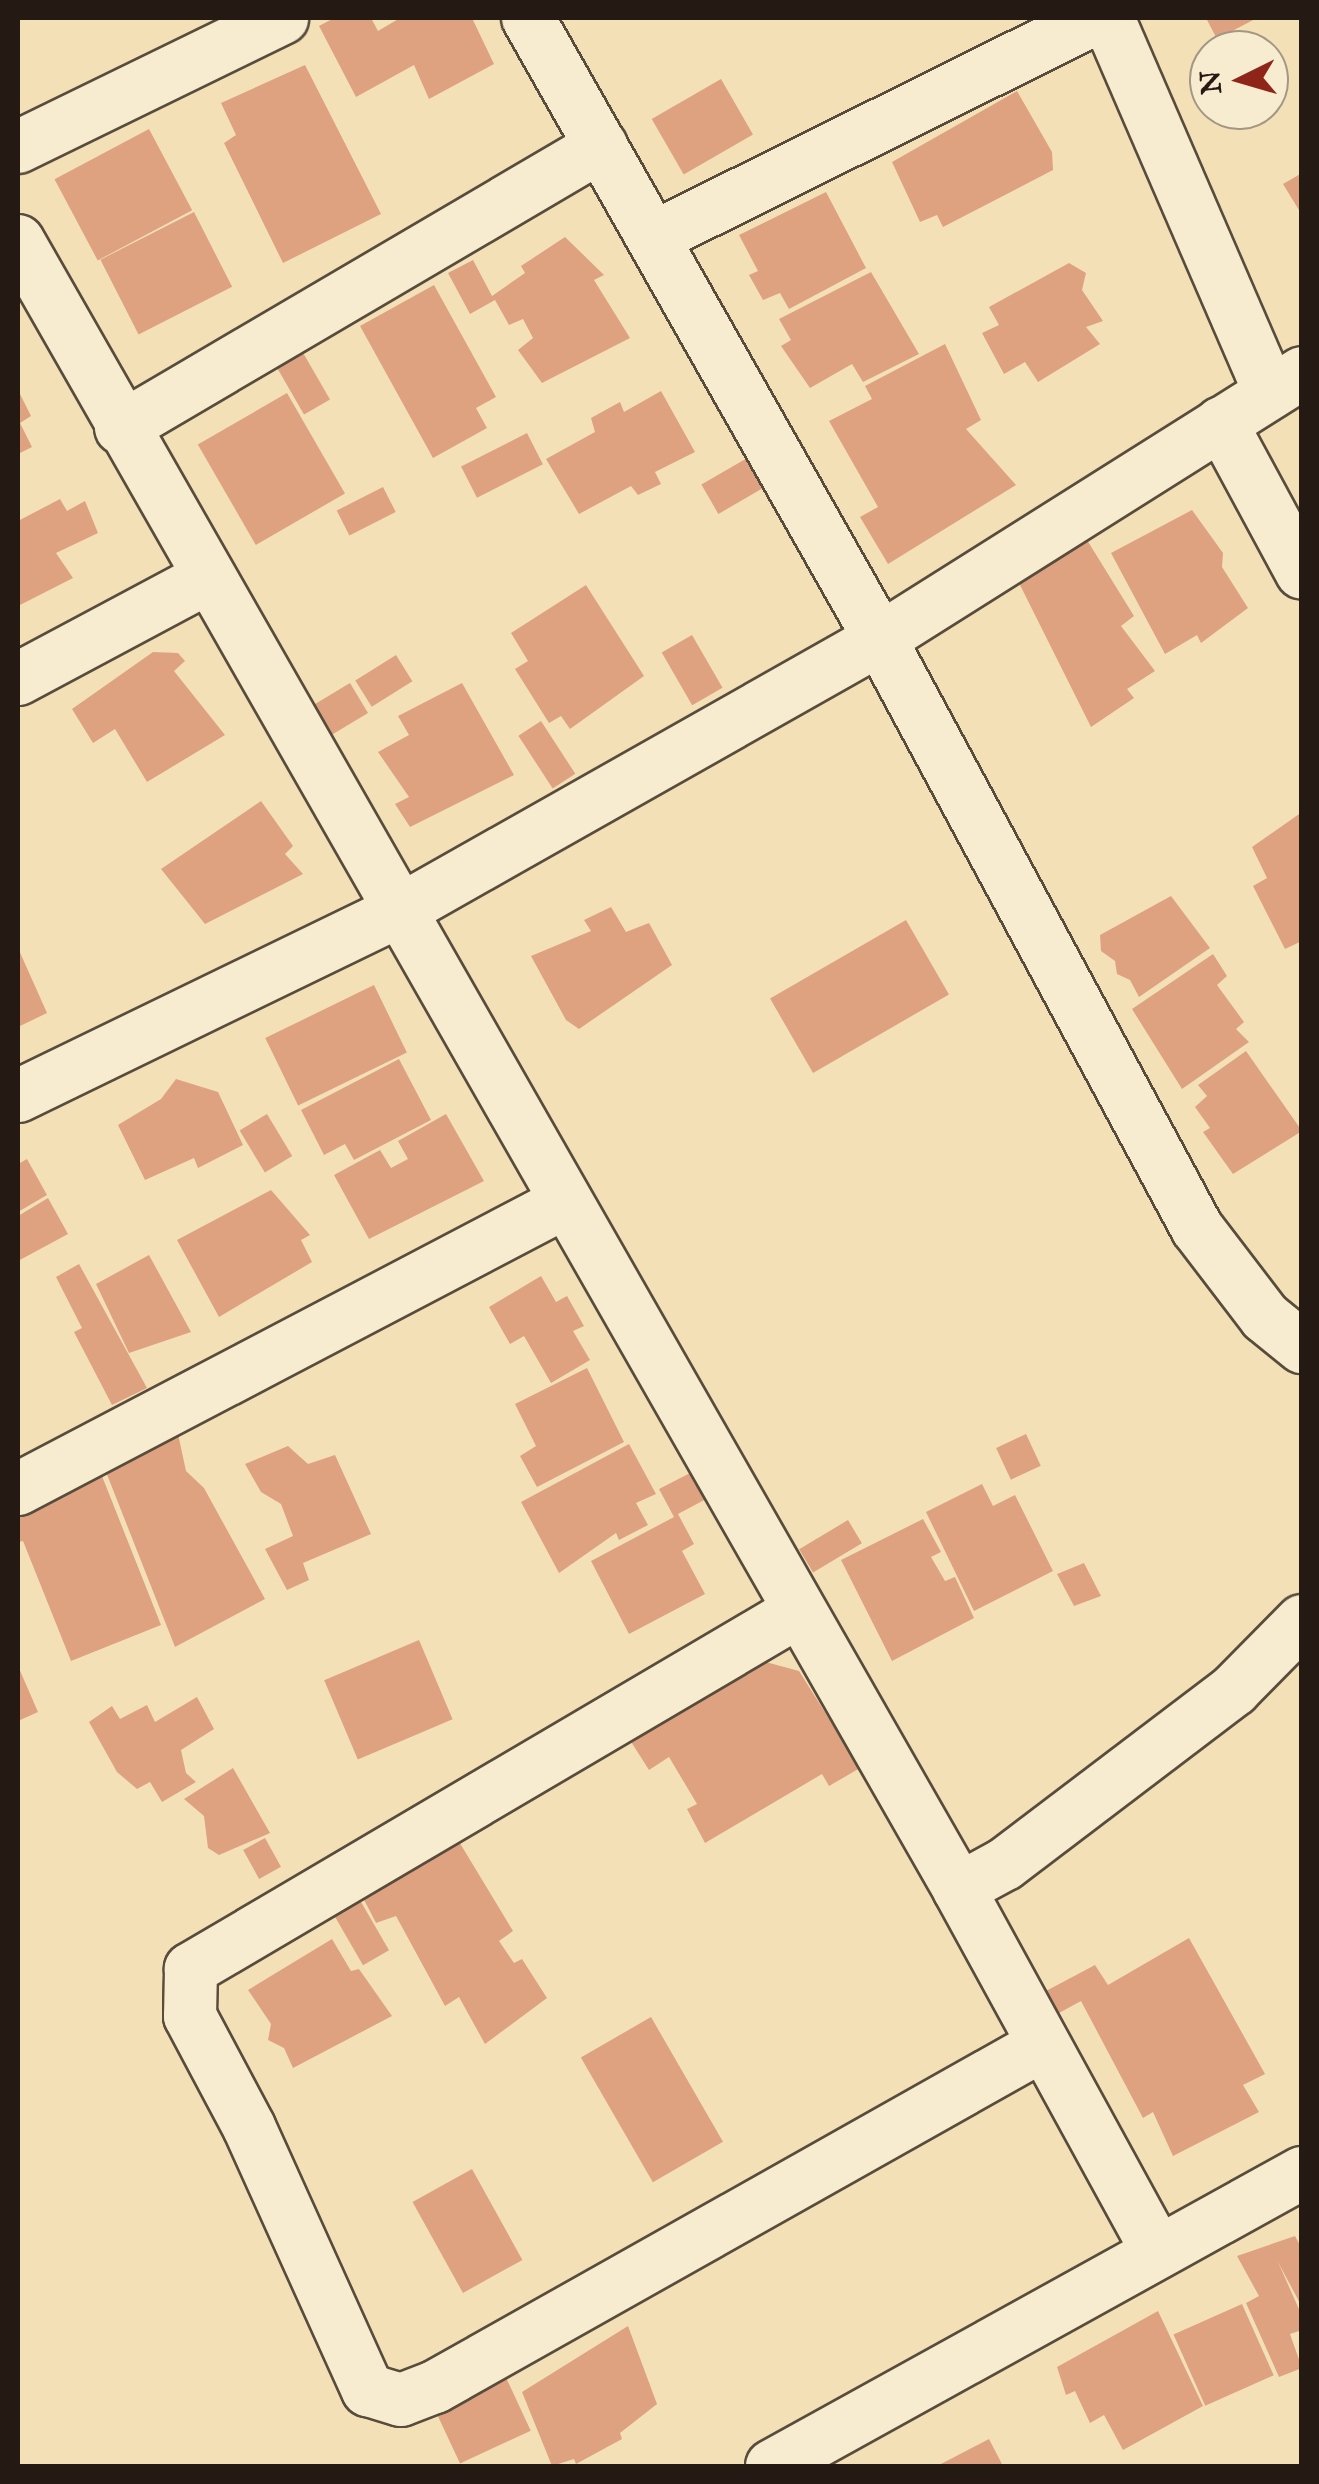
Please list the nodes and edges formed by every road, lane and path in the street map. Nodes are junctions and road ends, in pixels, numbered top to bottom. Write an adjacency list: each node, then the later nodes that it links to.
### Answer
1 (282, 18): 6 (street)
2 (528, 18): 5 (street)
3 (1097, 18): 7 (street)
4 (1108, 18): 9 (street)
5 (601, 146): 7 (street); 11 (street)
6 (18, 147)
7 (654, 238): 14 (street)
8 (18, 241): 11 (street)
9 (1286, 382): 10 (street)
10 (1221, 424): 12 (street); 14 (street)
11 (121, 428): 13 (street)
12 (1302, 573)
13 (207, 578): 15 (street); 16 (street)
14 (880, 639): 16 (street); 19 (street)
15 (18, 679)
16 (399, 912): 17 (street); 18 (street)
17 (18, 1096)
18 (562, 1204): 20 (street); 21 (street)
19 (1302, 1347)
20 (18, 1489)
21 (799, 1611): 23 (street); 24 (street)
22 (1302, 1621): 23 (street)
23 (958, 1889): 24 (street)
24 (1040, 2046): 26 (street)
25 (1302, 2173): 26 (street)
26 (1156, 2249): 27 (street)
27 (772, 2466)

